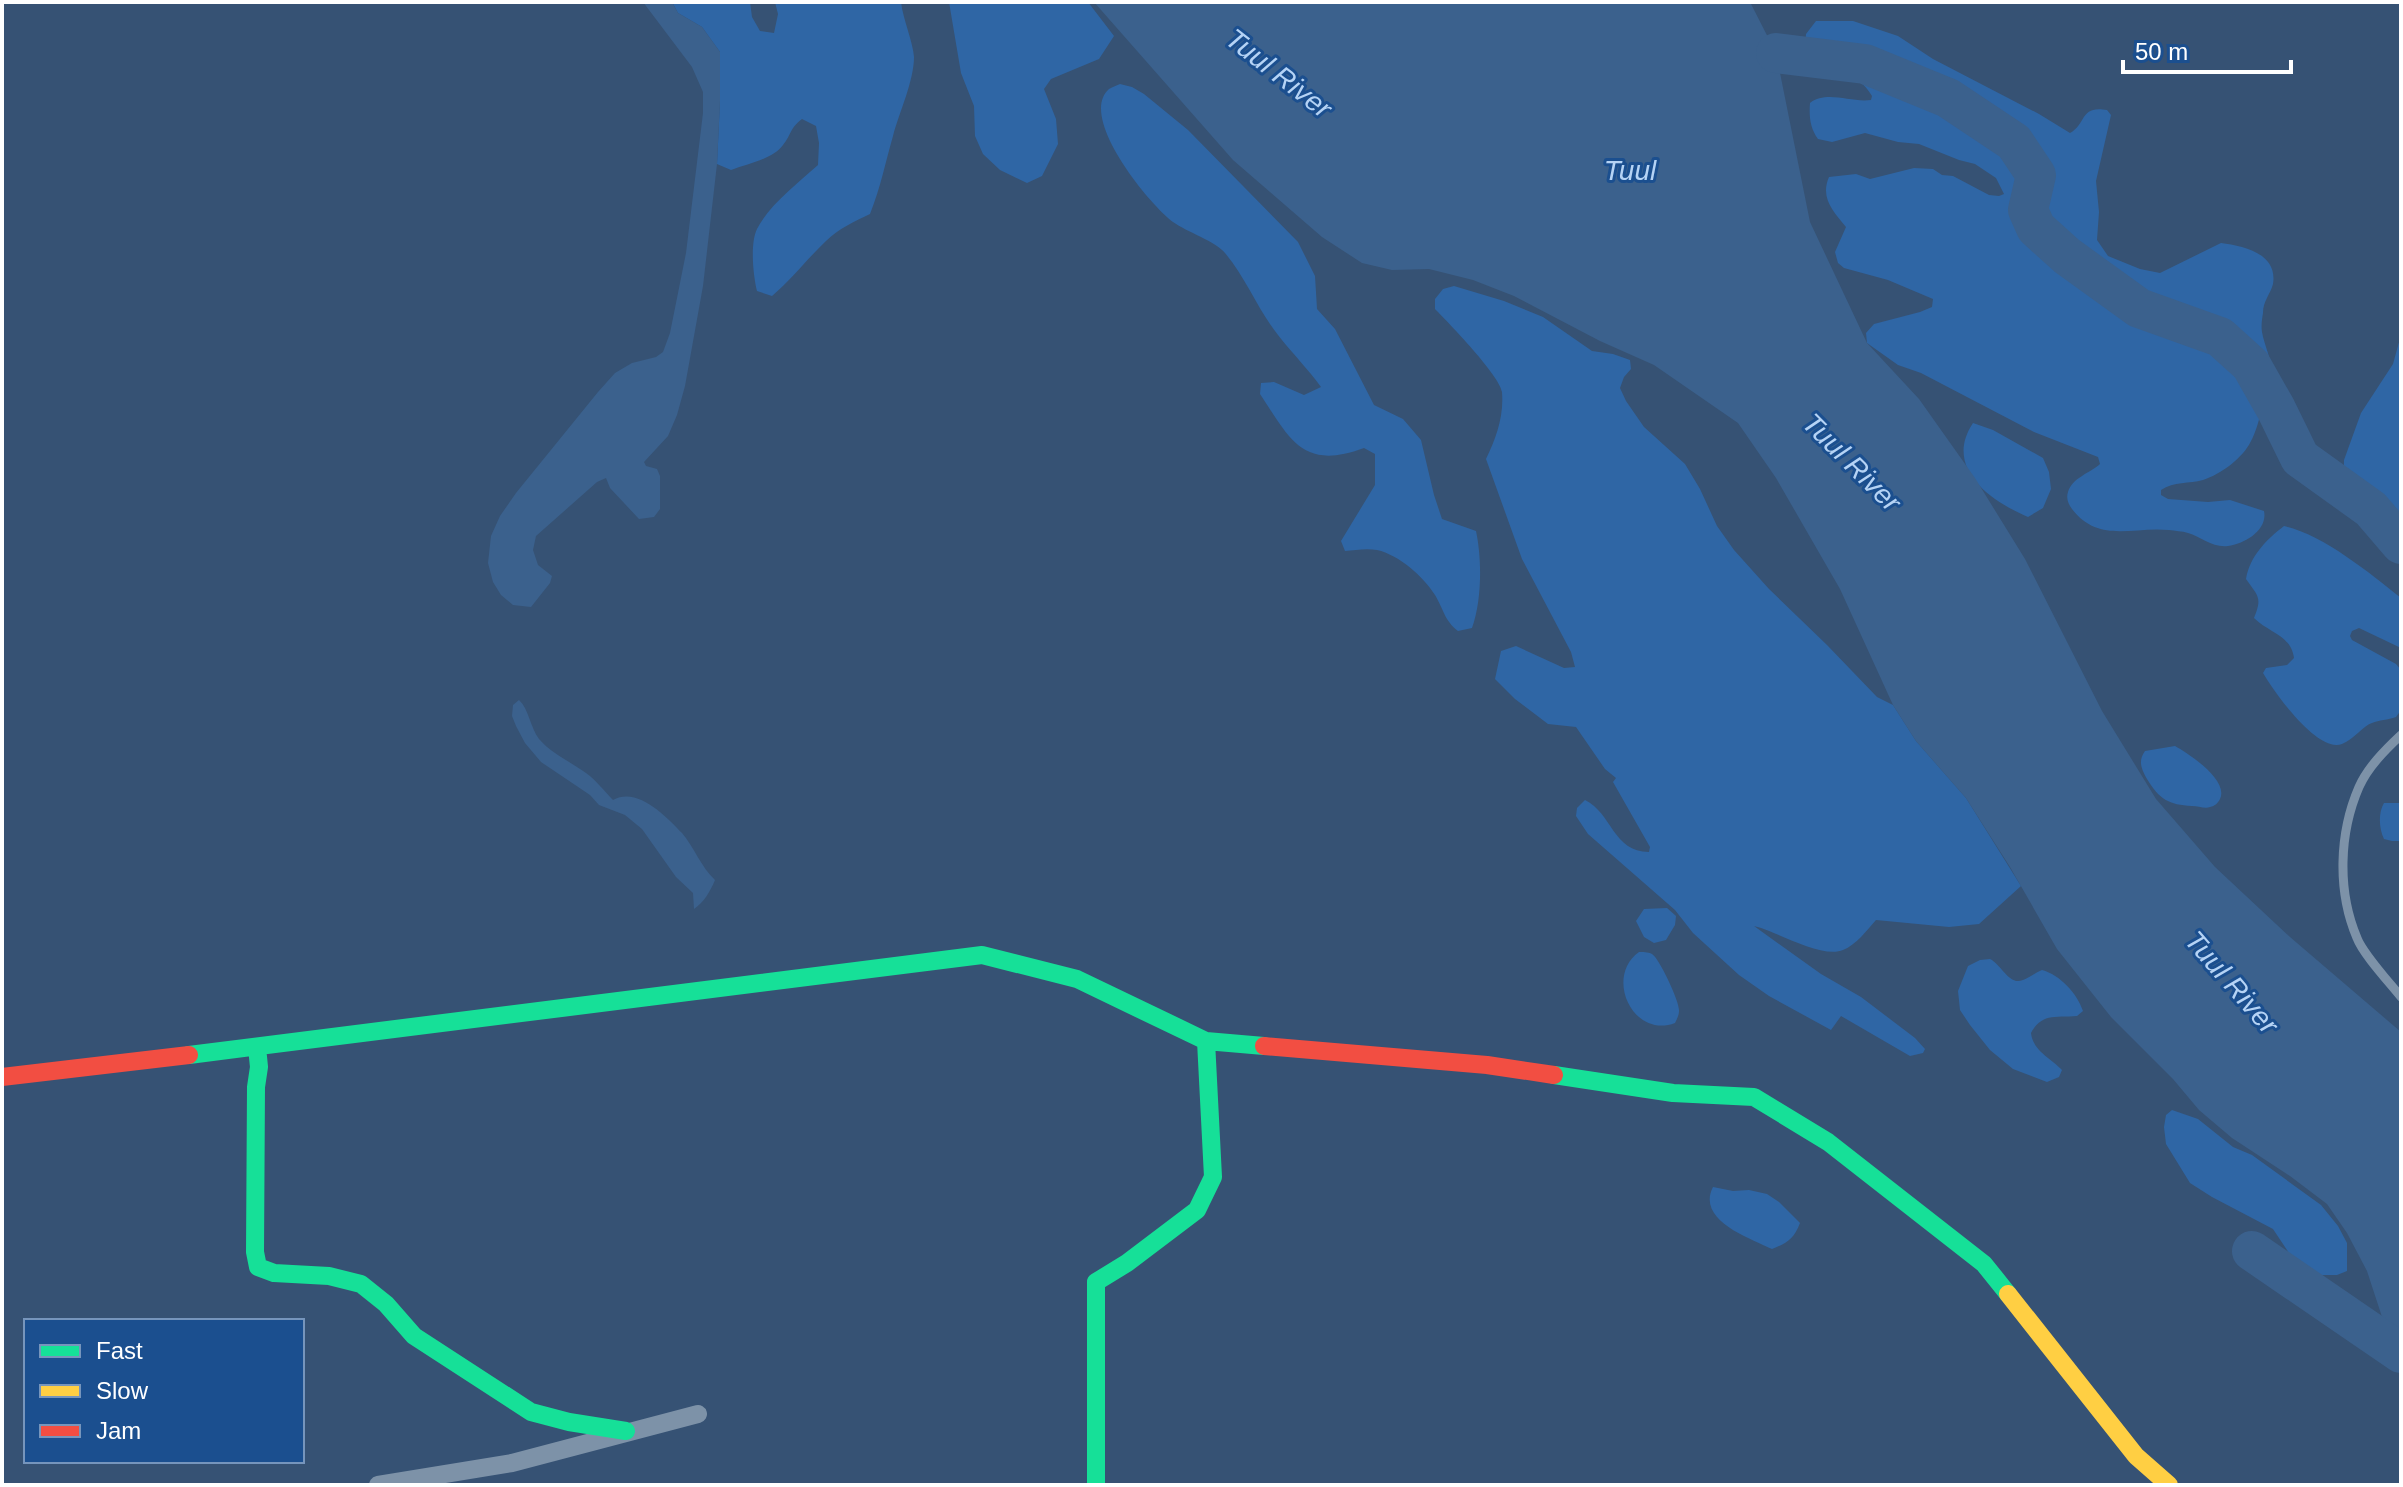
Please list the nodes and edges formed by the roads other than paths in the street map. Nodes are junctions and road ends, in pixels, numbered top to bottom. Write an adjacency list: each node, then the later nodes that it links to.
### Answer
1 (2401, 735): 2 (lane)
2 (2401, 997)
3 (1206, 1041): 4 (street); 9 (street); 10 (street)
4 (257, 1047): 5 (street); 7 (street)
5 (2, 1077)
6 (698, 1414): 7 (street)
7 (626, 1431): 8 (street)
8 (378, 1485)
9 (1096, 1485)
10 (2169, 1485)

